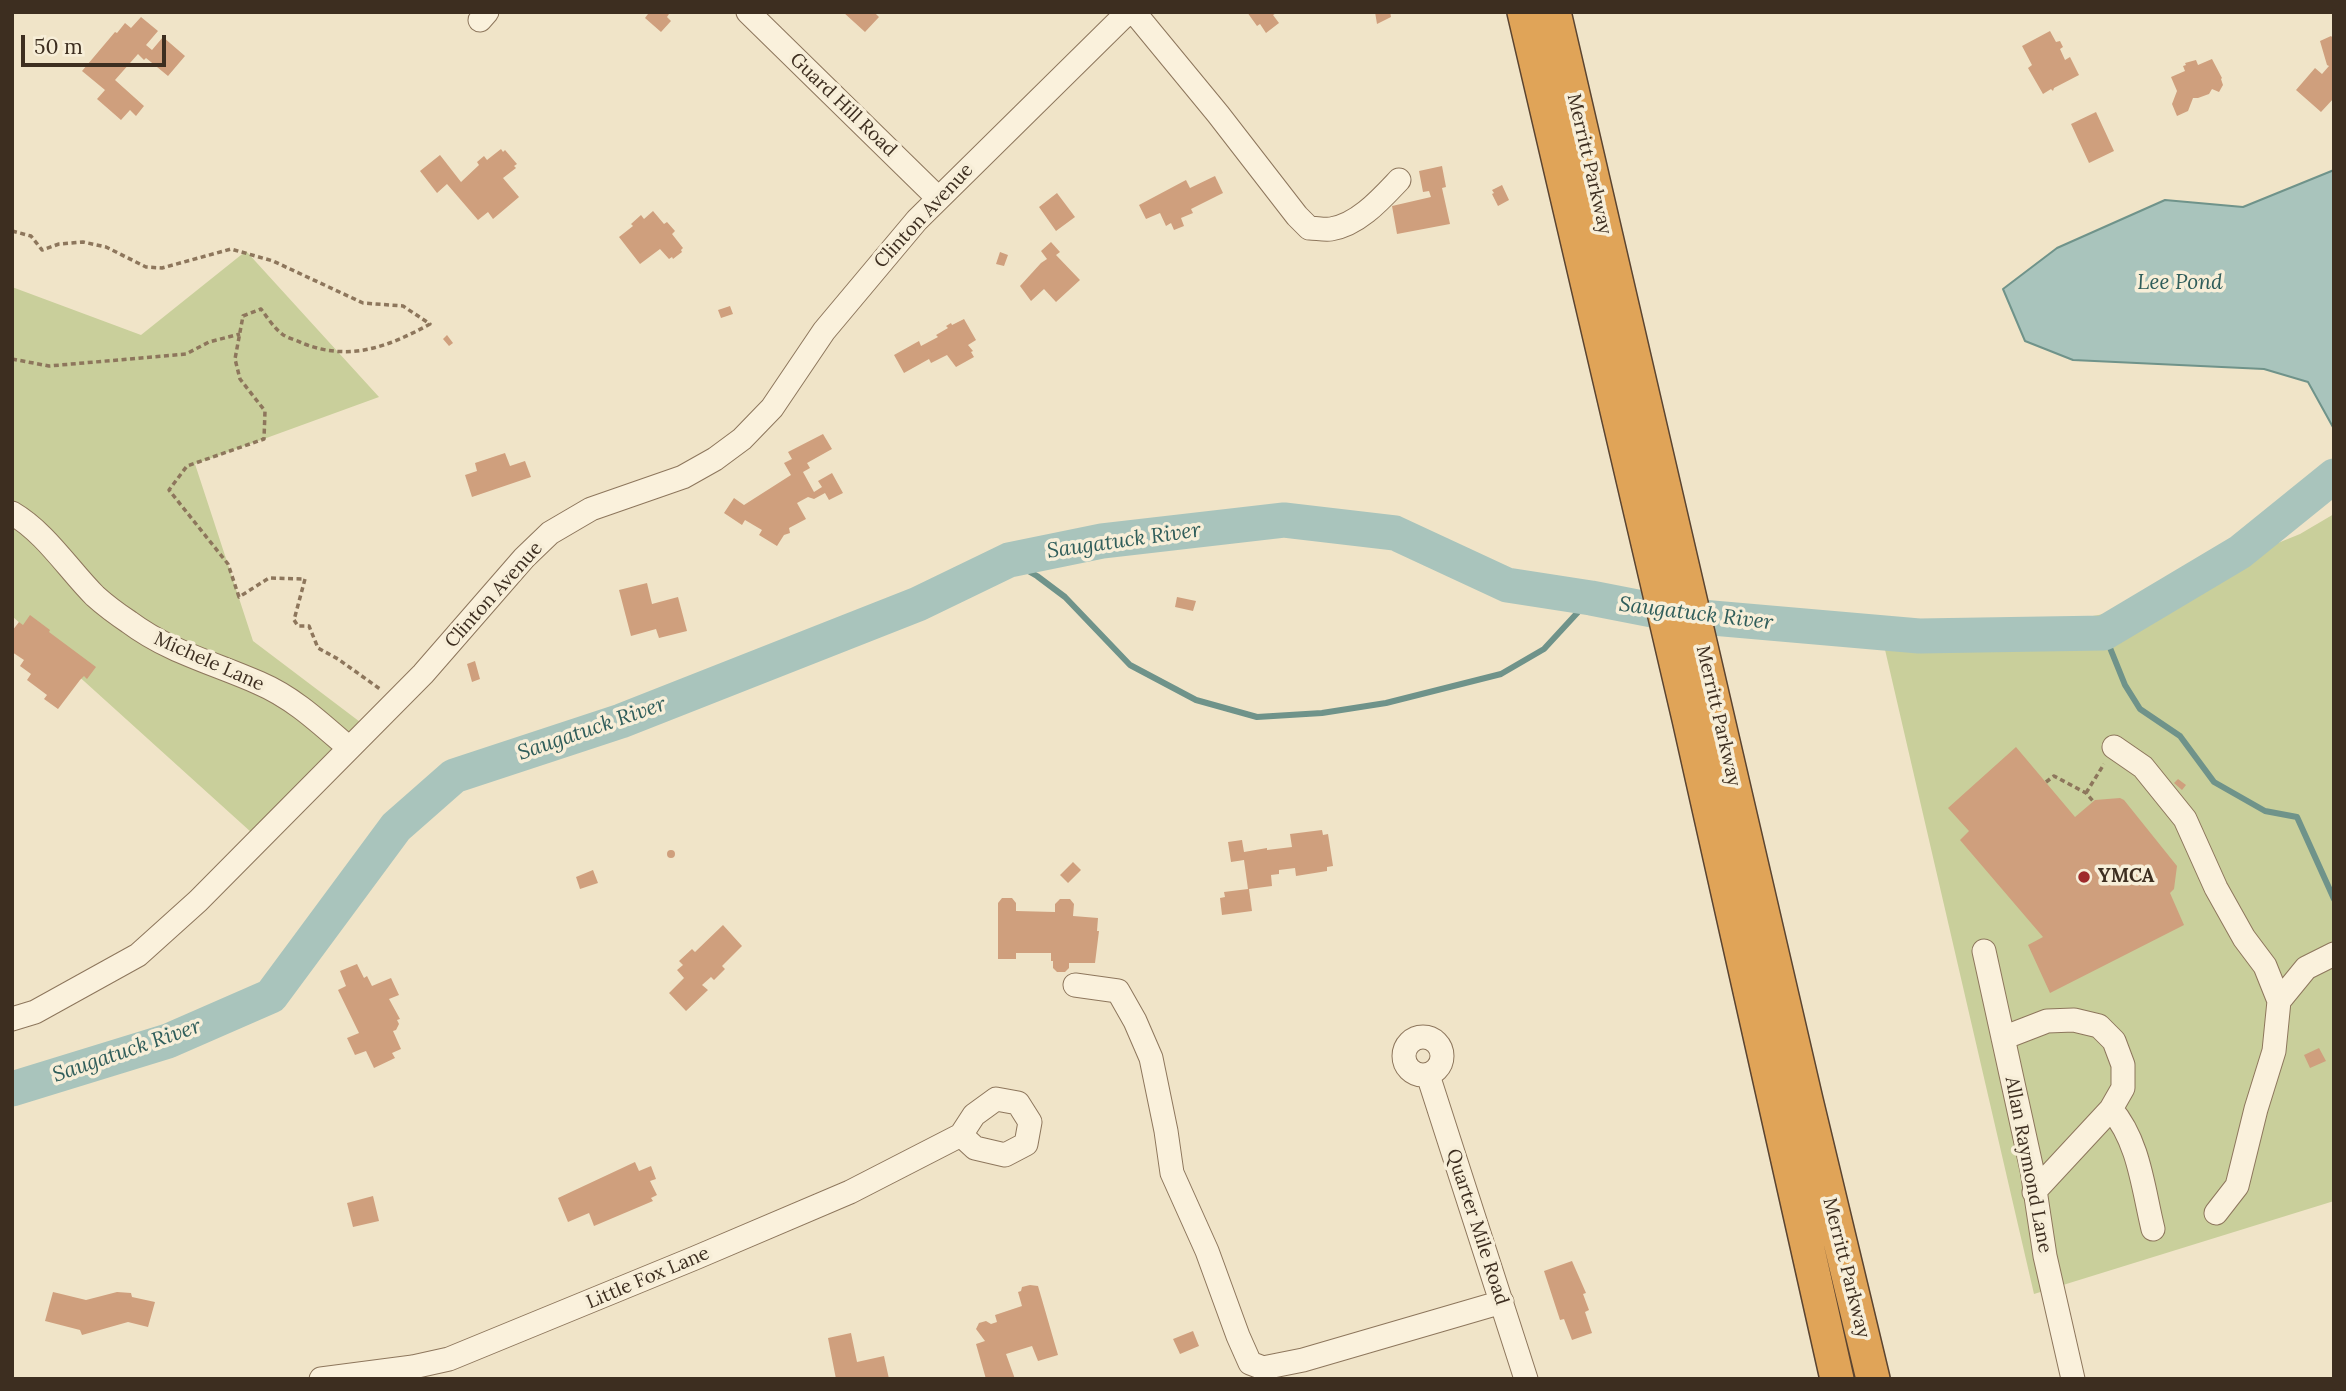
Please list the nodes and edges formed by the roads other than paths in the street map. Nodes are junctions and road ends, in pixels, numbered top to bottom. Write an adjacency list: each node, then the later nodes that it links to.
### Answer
1 (748, 12): 7 (street, Guard Hill Road)
2 (1128, 12): 7 (street, Clinton Avenue)
3 (1135, 12): 6 (street)
4 (1524, 12): 8 (highway, Merritt Parkway)
5 (1554, 12): 8 (highway, Merritt Parkway)
6 (1399, 180)
7 (938, 198): 12 (street, Clinton Avenue)
8 (1654, 501): 10 (highway, Merritt Parkway)
9 (12, 513): 12 (street, Michele Lane)
10 (1704, 718): 28 (highway, Merritt Parkway); 29 (highway, Merritt Parkway)
11 (2114, 747): 16 (street)
12 (349, 748): 17 (street, Clinton Avenue)
13 (1984, 951): 18 (street, Allan Raymond Lane)
14 (2334, 954): 16 (street)
15 (1075, 985): 25 (street)
16 (2279, 1001): 23 (street)
17 (12, 1019)
18 (2003, 1038): 20 (street); 22 (street, Allan Raymond Lane)
19 (1428, 1075): 25 (street, Quarter Mile Road)
20 (2111, 1109): 22 (street); 24 (street)
21 (961, 1135): 26 (street, Little Fox Lane)
22 (2034, 1192): 30 (street, Allan Raymond Lane)
23 (2216, 1213)
24 (2153, 1229)
25 (1502, 1302): 27 (street, Quarter Mile Road)
26 (321, 1379)
27 (1526, 1379)
28 (1837, 1379)
29 (1873, 1379)
30 (2073, 1379)

